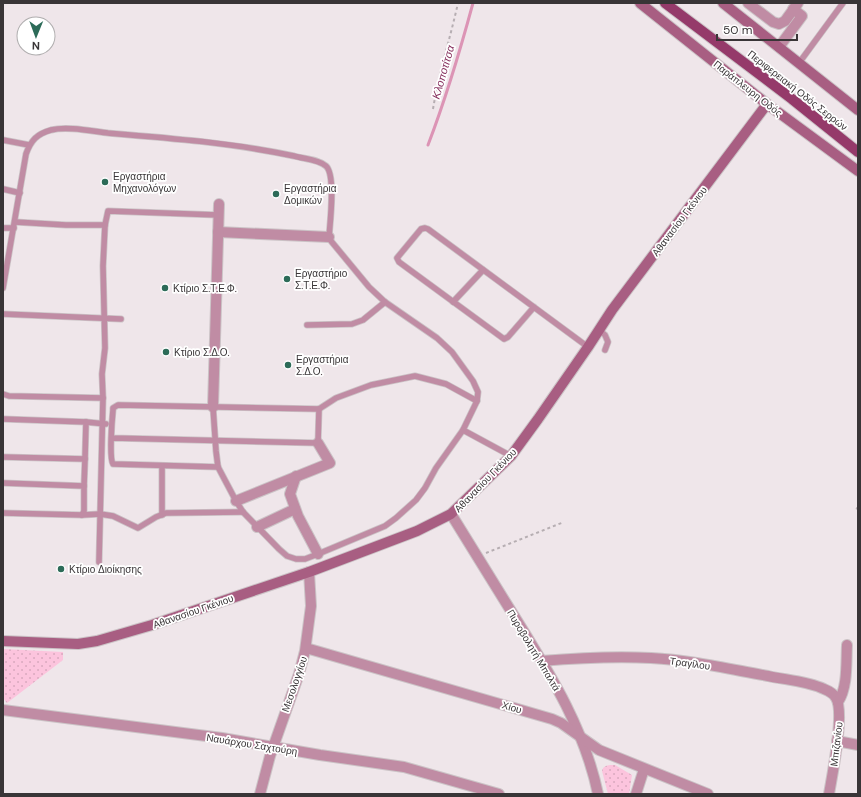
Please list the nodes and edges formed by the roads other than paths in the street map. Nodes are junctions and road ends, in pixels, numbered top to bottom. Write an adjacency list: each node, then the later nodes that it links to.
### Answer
1 (640, 3): 9 (street, Παράπλευρη Οδός)
2 (665, 3): 13 (main road, Περιφερειακή Οδός Σερρών)
3 (724, 3): 7 (street)
4 (748, 3): 6 (street)
5 (843, 3): 8 (lane)
6 (795, 6): 7 (street)
7 (779, 47): 8 (street)
8 (799, 64): 10 (street)
9 (767, 104): 14 (street, Παράπλευρη Οδός); 33 (street, Αθανασίου Γκένιου)
10 (858, 110)
11 (3, 140): 12 (lane)
12 (29, 145): 16 (lane); 23 (lane)
13 (858, 152)
14 (858, 171)
15 (3, 189): 16 (lane)
16 (20, 193): 19 (lane)
17 (218, 204): 18 (street)
18 (218, 215): 20 (lane); 22 (street)
19 (14, 225): 20 (lane); 21 (lane); 25 (lane)
20 (105, 225): 30 (lane)
21 (3, 228)
22 (218, 232): 23 (street); 39 (street)
23 (329, 237): 26 (lane)
24 (483, 270): 27 (lane); 27 (lane); 28 (lane)
25 (3, 288)
26 (385, 302): 32 (lane); 38 (lane)
27 (453, 302): 28 (lane)
28 (534, 307): 34 (lane)
29 (3, 314): 30 (lane)
30 (104, 318): 31 (lane); 37 (lane)
31 (121, 319)
32 (307, 325)
33 (599, 330): 34 (street, Αθανασίου Γκένιου); 35 (lane)
34 (588, 347): 49 (street, Αθανασίου Γκένιου)
35 (606, 350)
36 (3, 394): 37 (lane)
37 (103, 398): 43 (lane)
38 (477, 401): 40 (lane); 45 (lane)
39 (213, 407): 40 (lane); 44 (lane); 47 (lane)
40 (319, 409): 48 (lane)
41 (3, 419): 42 (lane)
42 (86, 422): 43 (lane); 51 (lane)
43 (103, 424): 44 (lane); 61 (lane)
44 (112, 425): 46 (lane)
45 (463, 430): 49 (lane); 66 (lane)
46 (112, 438): 47 (lane); 52 (lane)
47 (215, 441): 48 (lane); 53 (lane)
48 (318, 442): 54 (street)
49 (511, 456): 63 (street, Αθανασίου Γκένιου)
50 (3, 457): 51 (lane)
51 (85, 459): 56 (lane)
52 (162, 466): 53 (lane); 62 (lane)
53 (218, 467): 57 (lane)
54 (296, 476): 57 (street); 58 (street)
55 (3, 483): 56 (lane)
56 (84, 486): 64 (lane)
57 (236, 501): 59 (lane)
58 (295, 510): 65 (street); 66 (street)
59 (243, 512): 62 (lane); 65 (lane)
60 (3, 513): 64 (lane)
61 (100, 514): 62 (lane); 64 (lane); 67 (lane)
62 (162, 514)
63 (451, 514): 68 (street, Αθανασίου Γκένιου); 72 (street, Πυροβολητή Μπαλτά)
64 (82, 515)
65 (257, 527): 66 (lane)
66 (318, 554)
67 (99, 562)
68 (309, 572): 69 (street, Αθανασίου Γκένιου); 71 (street, Μεσολογγίου)
69 (3, 641)
70 (847, 645): 73 (street, Μπιζανίου)
71 (306, 648): 75 (street, Χίου); 78 (street, Μεσολογγίου)
72 (542, 661): 73 (street, Τραγίλου); 75 (street, Πυροβολητή Μπαλτά)
73 (836, 698): 76 (street, Μπιζανίου)
74 (3, 710): 78 (street, Ναυάρχου Σαχτούρη)
75 (580, 738): 79 (street, Χίου); 82 (street, Πυροβολητή Μπαλτά)
76 (836, 741): 77 (street); 85 (street, Μπιζανίου)
77 (858, 745)
78 (273, 746): 80 (street, Μεσολογγίου); 81 (street, Ναυάρχου Σαχτούρη)
79 (644, 769): 83 (street); 84 (street, Χίου)
80 (260, 794)
81 (499, 794)
82 (598, 794)
83 (636, 794)
84 (708, 794)
85 (829, 794)

